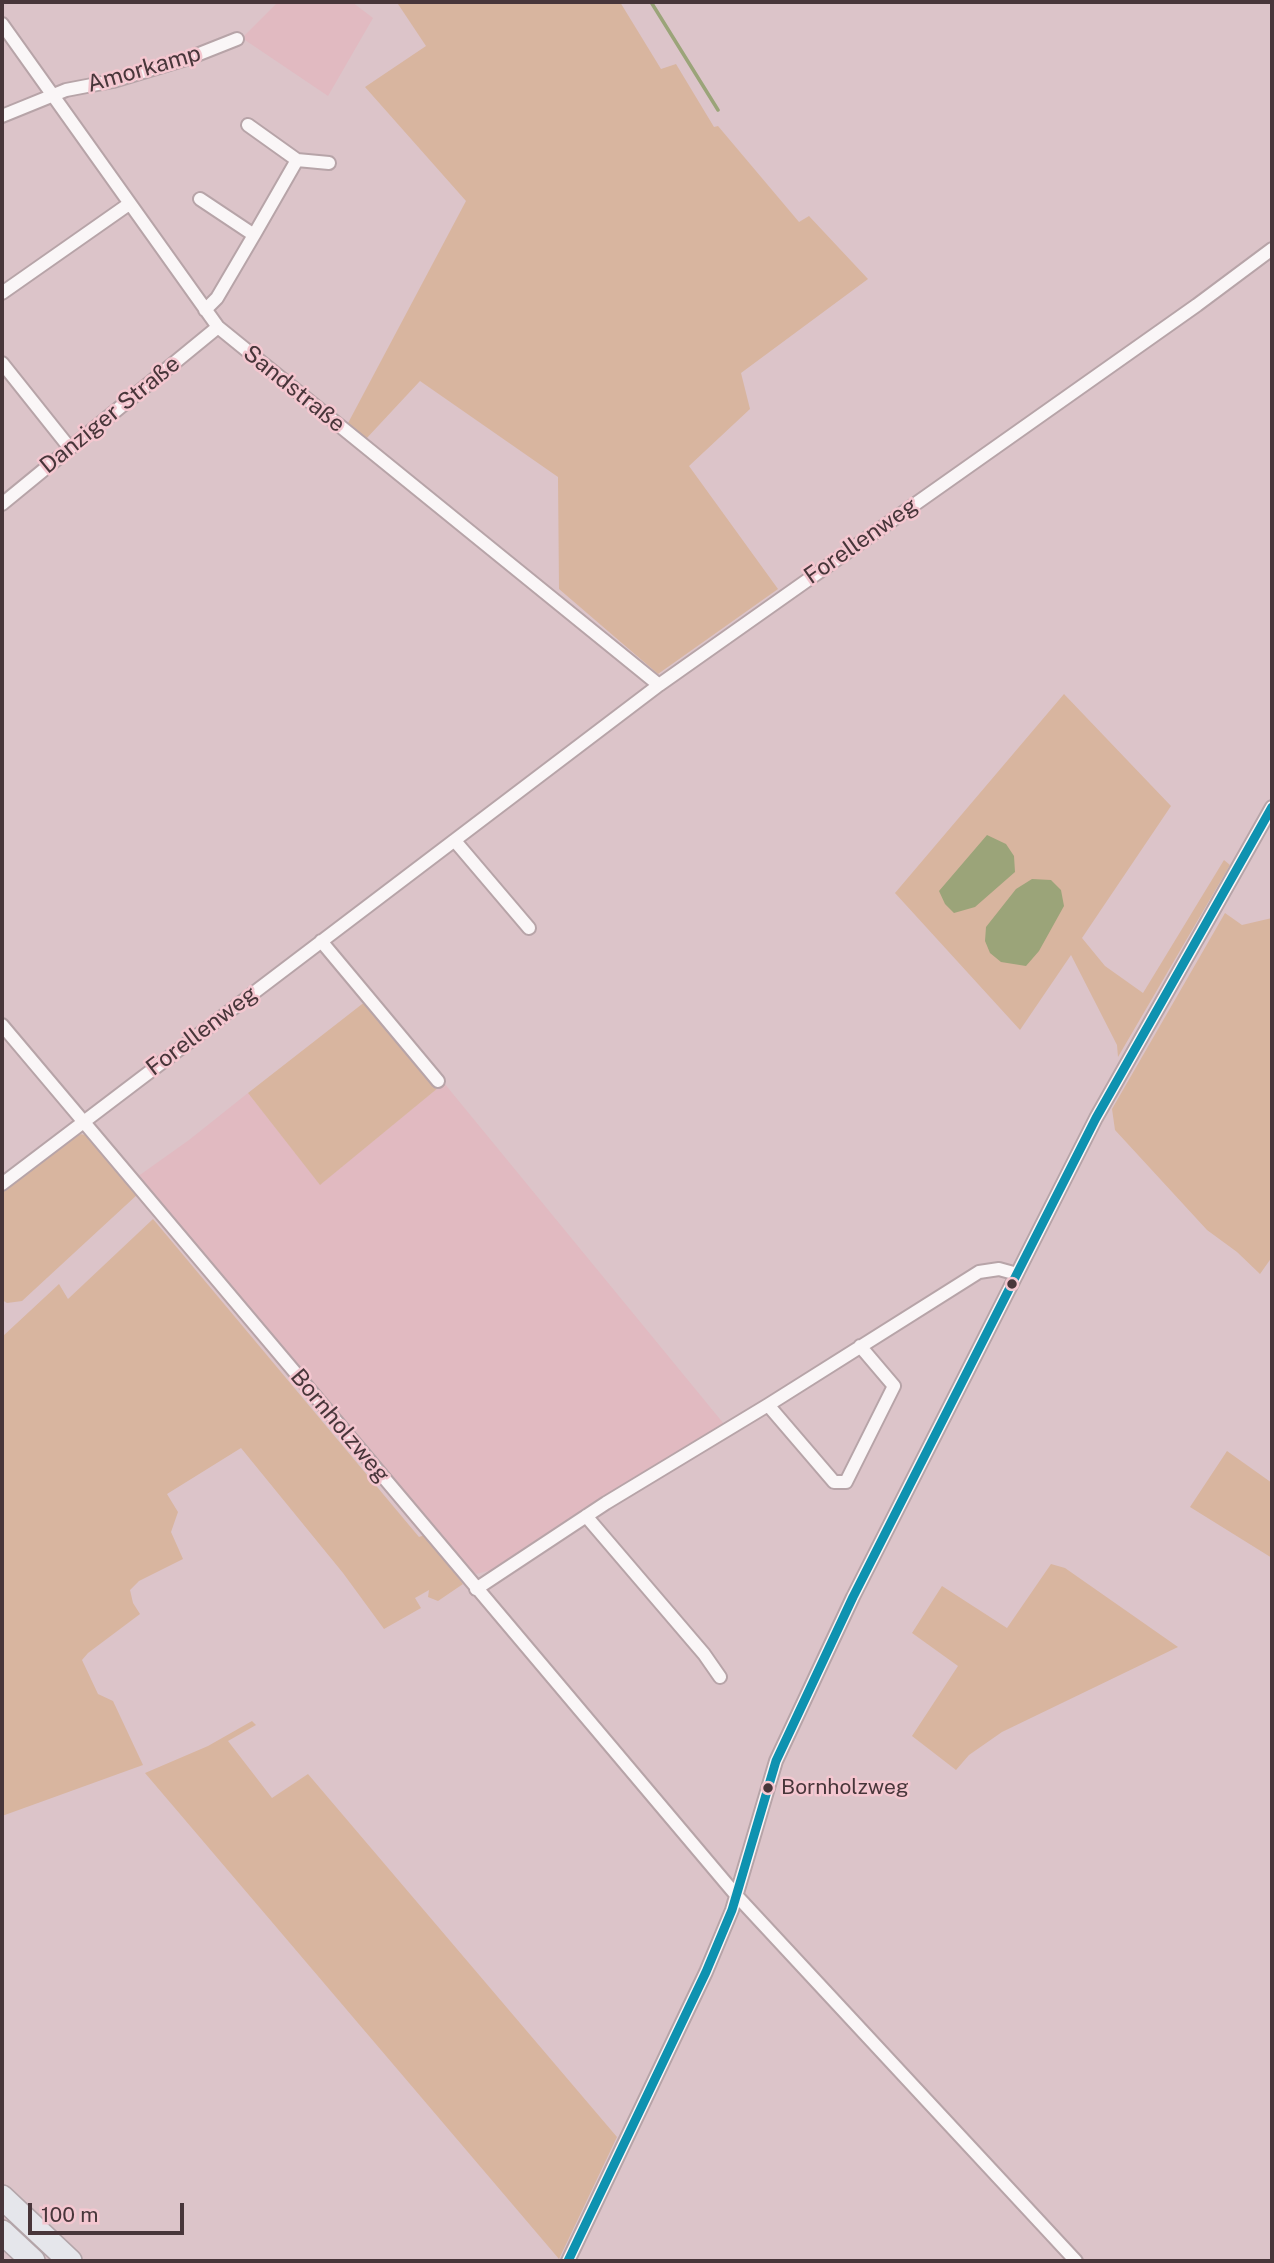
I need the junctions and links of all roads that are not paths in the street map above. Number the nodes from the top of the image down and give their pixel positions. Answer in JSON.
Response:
{"nodes":[{"id":1,"x":2,"y":24,"type":"edge"},
{"id":2,"x":236,"y":39,"type":"dead end"},
{"id":3,"x":51,"y":95,"type":"junction"},
{"id":4,"x":2,"y":116,"type":"edge"},
{"id":5,"x":248,"y":125,"type":"dead end"},
{"id":6,"x":297,"y":160,"type":"junction"},
{"id":7,"x":329,"y":163,"type":"dead end"},
{"id":8,"x":200,"y":199,"type":"dead end"},
{"id":9,"x":129,"y":204,"type":"junction"},
{"id":10,"x":254,"y":235,"type":"junction"},
{"id":11,"x":1272,"y":249,"type":"edge"},
{"id":12,"x":2,"y":293,"type":"edge"},
{"id":13,"x":205,"y":310,"type":"junction"},
{"id":14,"x":218,"y":327,"type":"junction"},
{"id":15,"x":2,"y":363,"type":"edge"},
{"id":16,"x":69,"y":447,"type":"junction"},
{"id":17,"x":2,"y":504,"type":"edge"},
{"id":18,"x":659,"y":685,"type":"junction"},
{"id":19,"x":1272,"y":807,"type":"edge"},
{"id":20,"x":455,"y":841,"type":"junction"},
{"id":21,"x":529,"y":928,"type":"dead end"},
{"id":22,"x":321,"y":941,"type":"junction"},
{"id":23,"x":2,"y":1025,"type":"edge"},
{"id":24,"x":438,"y":1081,"type":"dead end"},
{"id":25,"x":83,"y":1121,"type":"junction"},
{"id":26,"x":2,"y":1184,"type":"edge"},
{"id":27,"x":1017,"y":1274,"type":"junction"},
{"id":28,"x":860,"y":1346,"type":"junction"},
{"id":29,"x":768,"y":1405,"type":"junction"},
{"id":30,"x":586,"y":1516,"type":"junction"},
{"id":31,"x":476,"y":1589,"type":"junction"},
{"id":32,"x":720,"y":1677,"type":"dead end"},
{"id":33,"x":736,"y":1895,"type":"junction"},
{"id":34,"x":2,"y":2197,"type":"edge"},
{"id":35,"x":2,"y":2232,"type":"edge"},
{"id":36,"x":33,"y":2261,"type":"edge"},
{"id":37,"x":70,"y":2261,"type":"edge"},
{"id":38,"x":568,"y":2261,"type":"edge"},
{"id":39,"x":1076,"y":2261,"type":"edge"}],
"edges":[{"from":1,"to":3,"type":"street","name":"Sandstraße"},
{"from":2,"to":3,"type":"street","name":"Amorkamp"},
{"from":3,"to":4,"type":"street","name":"Amorkamp"},
{"from":3,"to":9,"type":"street","name":"Sandstraße"},
{"from":5,"to":6,"type":"street"},
{"from":6,"to":7,"type":"street"},
{"from":6,"to":10,"type":"street"},
{"from":8,"to":10,"type":"street"},
{"from":9,"to":12,"type":"street"},
{"from":9,"to":13,"type":"street","name":"Sandstraße"},
{"from":10,"to":13,"type":"street"},
{"from":11,"to":18,"type":"street","name":"Forellenweg"},
{"from":13,"to":14,"type":"street","name":"Sandstraße"},
{"from":14,"to":16,"type":"street","name":"Danziger Straße"},
{"from":14,"to":18,"type":"street","name":"Sandstraße"},
{"from":15,"to":16,"type":"street"},
{"from":16,"to":17,"type":"street","name":"Danziger Straße"},
{"from":18,"to":20,"type":"street","name":"Forellenweg"},
{"from":19,"to":27,"type":"street"},
{"from":20,"to":21,"type":"street"},
{"from":20,"to":22,"type":"street","name":"Forellenweg"},
{"from":22,"to":24,"type":"street"},
{"from":22,"to":25,"type":"street","name":"Forellenweg"},
{"from":23,"to":25,"type":"street","name":"Bornholzweg"},
{"from":25,"to":26,"type":"street","name":"Forellenweg"},
{"from":25,"to":31,"type":"street","name":"Bornholzweg"},
{"from":27,"to":28,"type":"street"},
{"from":27,"to":33,"type":"street"},
{"from":28,"to":29,"type":"street"},
{"from":28,"to":29,"type":"street"},
{"from":29,"to":30,"type":"street"},
{"from":30,"to":31,"type":"street"},
{"from":30,"to":32,"type":"street"},
{"from":31,"to":33,"type":"street","name":"Bornholzweg"},
{"from":33,"to":38,"type":"street"},
{"from":33,"to":39,"type":"street","name":"Bornholzweg"},
{"from":34,"to":37,"type":"highway"},
{"from":35,"to":36,"type":"highway"}]}
